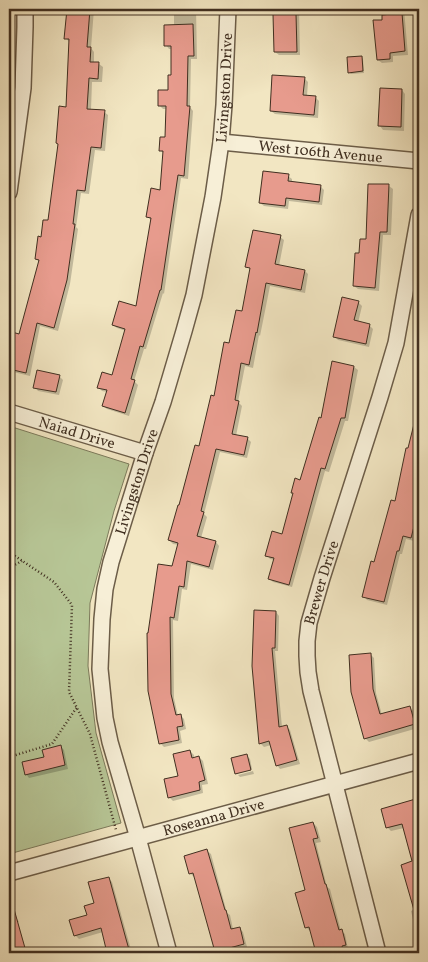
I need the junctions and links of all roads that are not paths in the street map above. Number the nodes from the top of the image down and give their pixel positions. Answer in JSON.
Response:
{"nodes":[{"id":1,"x":25,"y":9,"type":"edge"},
{"id":2,"x":228,"y":9,"type":"edge"},
{"id":3,"x":221,"y":142,"type":"junction"},
{"id":4,"x":419,"y":161,"type":"edge"},
{"id":5,"x":9,"y":192,"type":"edge"},
{"id":6,"x":419,"y":214,"type":"edge"},
{"id":7,"x":9,"y":412,"type":"edge"},
{"id":8,"x":145,"y":453,"type":"junction"},
{"id":9,"x":419,"y":760,"type":"edge"},
{"id":10,"x":334,"y":784,"type":"junction"},
{"id":11,"x":138,"y":838,"type":"junction"},
{"id":12,"x":9,"y":873,"type":"edge"},
{"id":13,"x":169,"y":953,"type":"edge"},
{"id":14,"x":378,"y":953,"type":"edge"}],
"edges":[{"from":1,"to":5,"type":"street"},
{"from":2,"to":3,"type":"street","name":"Livingston Drive"},
{"from":3,"to":4,"type":"street","name":"West 106th Avenue"},
{"from":3,"to":8,"type":"street","name":"Livingston Drive"},
{"from":6,"to":10,"type":"street","name":"Brewer Drive"},
{"from":7,"to":8,"type":"street","name":"Naiad Drive"},
{"from":8,"to":11,"type":"street","name":"Livingston Drive"},
{"from":9,"to":10,"type":"street","name":"Roseanna Drive"},
{"from":10,"to":11,"type":"street","name":"Roseanna Drive"},
{"from":10,"to":14,"type":"street","name":"Brewer Drive"},
{"from":11,"to":12,"type":"street","name":"Roseanna Drive"},
{"from":11,"to":13,"type":"street","name":"Livingston Drive"}]}
